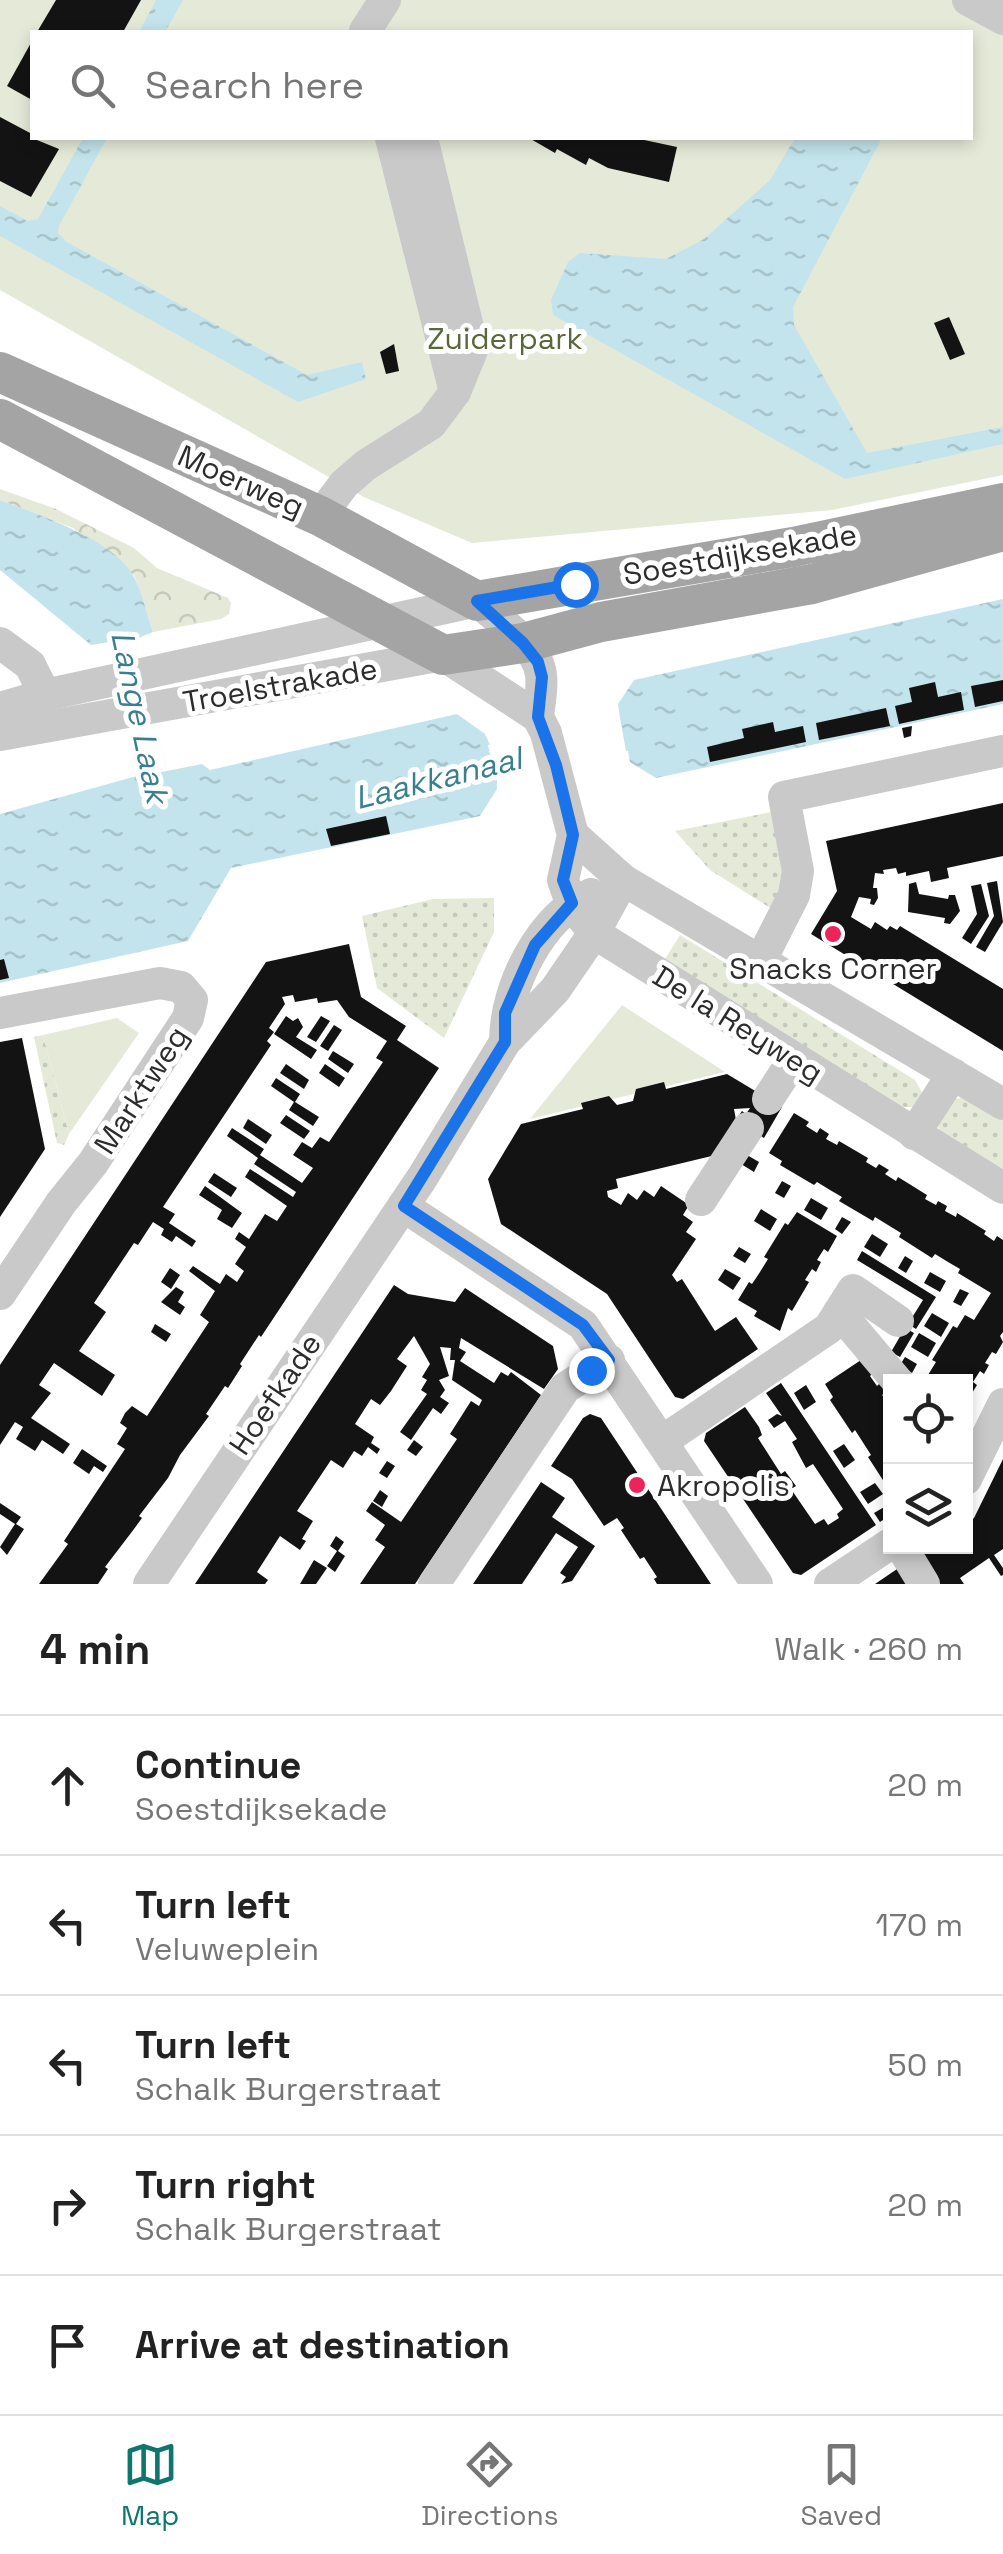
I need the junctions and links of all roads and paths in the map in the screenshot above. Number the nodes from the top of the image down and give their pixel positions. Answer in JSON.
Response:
{"nodes":[{"id":1,"x":387,"y":0,"type":"edge"},
{"id":2,"x":968,"y":0,"type":"edge"},
{"id":3,"x":1003,"y":19,"type":"edge"},
{"id":4,"x":371,"y":24,"type":"edge"},
{"id":5,"x":392,"y":140,"type":"edge"},
{"id":6,"x":422,"y":140,"type":"edge"},
{"id":7,"x":0,"y":372,"type":"edge"},
{"id":8,"x":454,"y":392,"type":"junction"},
{"id":9,"x":0,"y":418,"type":"edge"},
{"id":10,"x":1003,"y":503,"type":"edge"},
{"id":11,"x":320,"y":516,"type":"junction"},
{"id":12,"x":1003,"y":531,"type":"edge"},
{"id":13,"x":477,"y":601,"type":"junction"},
{"id":14,"x":381,"y":623,"type":"junction"},
{"id":15,"x":0,"y":643,"type":"edge"},
{"id":16,"x":523,"y":643,"type":"junction"},
{"id":17,"x":442,"y":655,"type":"junction"},
{"id":18,"x":46,"y":695,"type":"junction"},
{"id":19,"x":0,"y":708,"type":"edge"},
{"id":20,"x":542,"y":725,"type":"junction"},
{"id":21,"x":0,"y":735,"type":"edge"},
{"id":22,"x":1003,"y":751,"type":"edge"},
{"id":23,"x":573,"y":835,"type":"junction"},
{"id":24,"x":623,"y":880,"type":"junction"},
{"id":25,"x":572,"y":903,"type":"junction"},
{"id":26,"x":594,"y":933,"type":"junction"},
{"id":27,"x":760,"y":960,"type":"junction"},
{"id":28,"x":0,"y":1012,"type":"edge"},
{"id":29,"x":505,"y":1042,"type":"junction"},
{"id":30,"x":794,"y":1059,"type":"junction"},
{"id":31,"x":953,"y":1074,"type":"junction"},
{"id":32,"x":768,"y":1098,"type":"dead end"},
{"id":33,"x":1003,"y":1104,"type":"edge"},
{"id":34,"x":748,"y":1128,"type":"dead end"},
{"id":35,"x":914,"y":1134,"type":"junction"},
{"id":36,"x":1003,"y":1188,"type":"edge"},
{"id":37,"x":701,"y":1200,"type":"dead end"},
{"id":38,"x":404,"y":1206,"type":"junction"},
{"id":39,"x":0,"y":1294,"type":"edge"},
{"id":40,"x":839,"y":1312,"type":"junction"},
{"id":41,"x":898,"y":1320,"type":"dead end"},
{"id":42,"x":609,"y":1360,"type":"junction"},
{"id":43,"x":891,"y":1374,"type":"edge"},
{"id":44,"x":1003,"y":1404,"type":"edge"},
{"id":45,"x":664,"y":1440,"type":"junction"},
{"id":46,"x":973,"y":1464,"type":"edge"},
{"id":47,"x":883,"y":1549,"type":"edge"},
{"id":48,"x":906,"y":1554,"type":"edge"},
{"id":49,"x":149,"y":1584,"type":"edge"},
{"id":50,"x":434,"y":1584,"type":"edge"},
{"id":51,"x":758,"y":1584,"type":"edge"},
{"id":52,"x":830,"y":1584,"type":"edge"},
{"id":53,"x":924,"y":1584,"type":"edge"}],
"edges":[{"from":1,"to":4,"type":"street"},
{"from":2,"to":3,"type":"street"},
{"from":5,"to":8,"type":"street"},
{"from":6,"to":8,"type":"street"},
{"from":7,"to":11,"type":"main road","name":"Moerweg"},
{"from":8,"to":11,"type":"street"},
{"from":9,"to":14,"type":"main road","name":"Moerweg"},
{"from":10,"to":13,"type":"main road","name":"Soestdijksekade"},
{"from":11,"to":13,"type":"main road","name":"Moerweg"},
{"from":12,"to":16,"type":"main road","name":"Soestdijksekade"},
{"from":13,"to":14,"type":"street","name":"Troelstrakade"},
{"from":13,"to":16,"type":"street"},
{"from":14,"to":17,"type":"main road","name":"Moerweg"},
{"from":14,"to":18,"type":"street","name":"Troelstrakade"},
{"from":15,"to":18,"type":"street"},
{"from":16,"to":17,"type":"main road","name":"Soestdijksekade"},
{"from":16,"to":20,"type":"street"},
{"from":17,"to":20,"type":"street"},
{"from":17,"to":21,"type":"street","name":"Troelstrakade"},
{"from":18,"to":19,"type":"street","name":"Troelstrakade"},
{"from":20,"to":23,"type":"street"},
{"from":22,"to":27,"type":"street"},
{"from":23,"to":24,"type":"street"},
{"from":23,"to":25,"type":"street"},
{"from":24,"to":25,"type":"street"},
{"from":24,"to":26,"type":"street"},
{"from":24,"to":27,"type":"street"},
{"from":25,"to":26,"type":"street","name":"De la Reyweg"},
{"from":25,"to":29,"type":"street"},
{"from":26,"to":29,"type":"street"},
{"from":26,"to":30,"type":"street","name":"De la Reyweg"},
{"from":27,"to":31,"type":"street"},
{"from":28,"to":39,"type":"street","name":"Marktweg"},
{"from":29,"to":38,"type":"street","name":"Hoefkade"},
{"from":30,"to":32,"type":"street"},
{"from":30,"to":35,"type":"street","name":"De la Reyweg"},
{"from":31,"to":33,"type":"street"},
{"from":31,"to":35,"type":"street"},
{"from":34,"to":37,"type":"street"},
{"from":35,"to":36,"type":"street","name":"De la Reyweg"},
{"from":38,"to":42,"type":"street"},
{"from":38,"to":49,"type":"street","name":"Hoefkade"},
{"from":40,"to":41,"type":"street"},
{"from":40,"to":43,"type":"street"},
{"from":40,"to":45,"type":"street"},
{"from":42,"to":45,"type":"street"},
{"from":42,"to":50,"type":"street"},
{"from":44,"to":46,"type":"street"},
{"from":45,"to":51,"type":"street"},
{"from":47,"to":52,"type":"street"},
{"from":48,"to":53,"type":"street"}]}
